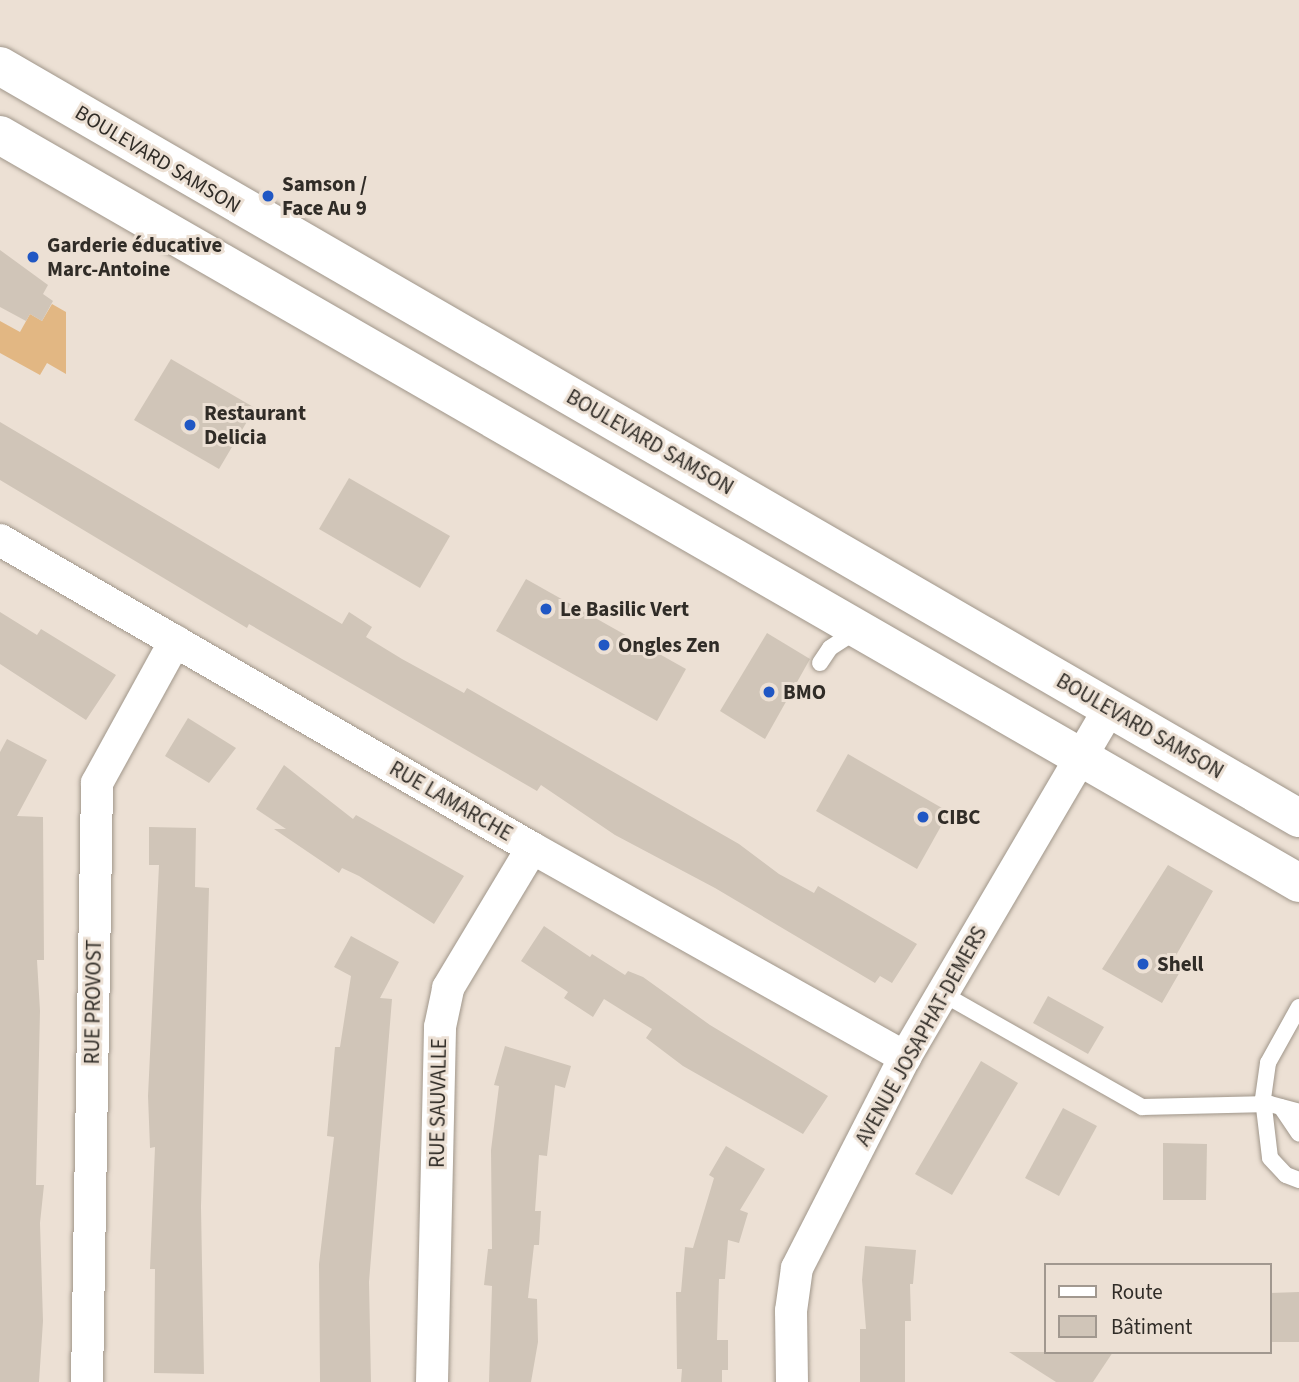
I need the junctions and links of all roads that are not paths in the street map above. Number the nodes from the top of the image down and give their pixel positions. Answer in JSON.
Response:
{"nodes":[{"id":1,"x":0,"y":66,"type":"edge"},
{"id":2,"x":0,"y":135,"type":"edge"},
{"id":3,"x":0,"y":540,"type":"edge"},
{"id":4,"x":860,"y":629,"type":"junction"},
{"id":5,"x":175,"y":641,"type":"junction"},
{"id":6,"x":820,"y":663,"type":"dead end"},
{"id":7,"x":1109,"y":709,"type":"junction"},
{"id":8,"x":1082,"y":757,"type":"junction"},
{"id":9,"x":1299,"y":818,"type":"edge"},
{"id":10,"x":532,"y":848,"type":"junction"},
{"id":11,"x":1299,"y":883,"type":"edge"},
{"id":12,"x":943,"y":994,"type":"junction"},
{"id":13,"x":1299,"y":1007,"type":"edge"},
{"id":14,"x":905,"y":1057,"type":"junction"},
{"id":15,"x":1263,"y":1104,"type":"junction"},
{"id":16,"x":1281,"y":1107,"type":"junction"},
{"id":17,"x":1299,"y":1112,"type":"edge"},
{"id":18,"x":1299,"y":1134,"type":"edge"},
{"id":19,"x":1299,"y":1180,"type":"edge"},
{"id":20,"x":87,"y":1382,"type":"edge"},
{"id":21,"x":432,"y":1382,"type":"edge"},
{"id":22,"x":792,"y":1382,"type":"edge"}],
"edges":[{"from":1,"to":7,"type":"street","name":"BOULEVARD SAMSON"},
{"from":2,"to":4,"type":"street"},
{"from":3,"to":5,"type":"street","name":"RUE LAMARCHE"},
{"from":4,"to":6,"type":"lane"},
{"from":4,"to":8,"type":"street"},
{"from":5,"to":10,"type":"street","name":"RUE LAMARCHE"},
{"from":5,"to":20,"type":"street","name":"RUE PROVOST"},
{"from":7,"to":8,"type":"street","name":"AVENUE JOSAPHAT-DEMERS"},
{"from":7,"to":9,"type":"street","name":"BOULEVARD SAMSON"},
{"from":8,"to":11,"type":"street"},
{"from":8,"to":12,"type":"street","name":"AVENUE JOSAPHAT-DEMERS"},
{"from":10,"to":14,"type":"street","name":"RUE LAMARCHE"},
{"from":10,"to":21,"type":"street","name":"RUE SAUVALLE"},
{"from":12,"to":14,"type":"street","name":"AVENUE JOSAPHAT-DEMERS"},
{"from":12,"to":15,"type":"lane"},
{"from":13,"to":15,"type":"lane"},
{"from":14,"to":22,"type":"street","name":"AVENUE JOSAPHAT-DEMERS"},
{"from":15,"to":16,"type":"lane"},
{"from":15,"to":19,"type":"lane"},
{"from":16,"to":17,"type":"lane"},
{"from":16,"to":18,"type":"lane"}]}
